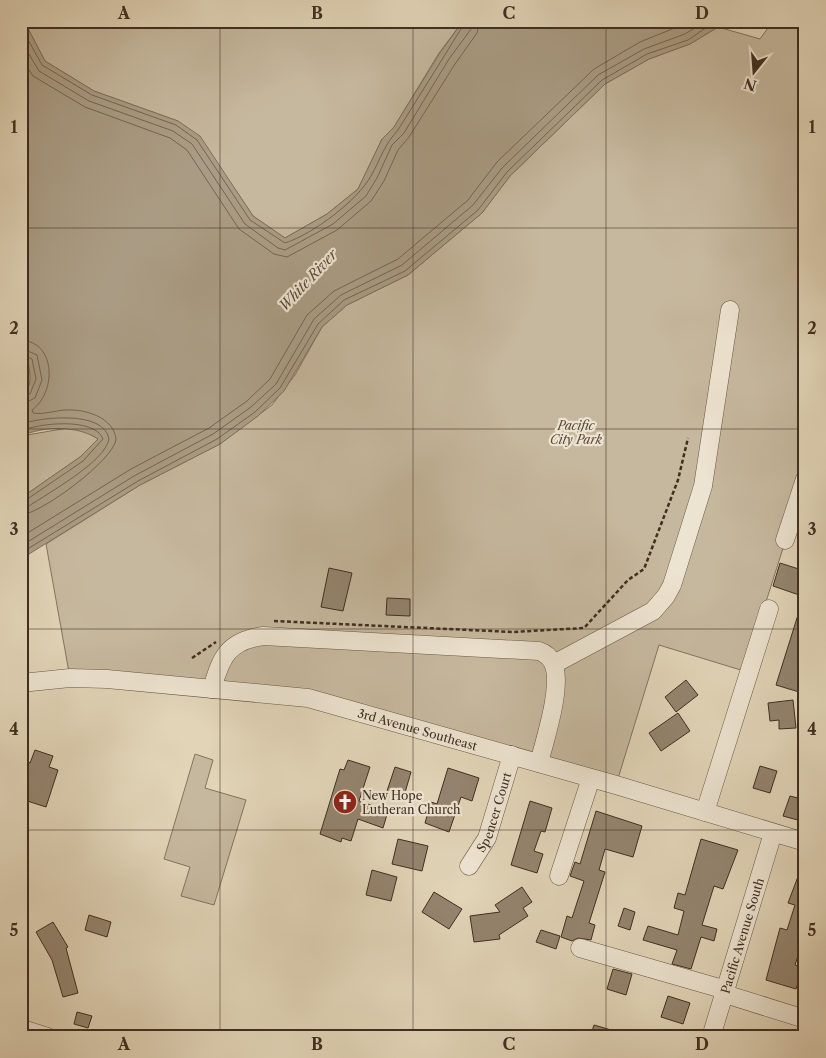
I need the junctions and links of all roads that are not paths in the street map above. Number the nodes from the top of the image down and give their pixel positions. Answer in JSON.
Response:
{"nodes":[{"id":1,"x":730,"y":310,"type":"dead end"},
{"id":2,"x":805,"y":479,"type":"edge"},
{"id":3,"x":786,"y":540,"type":"dead end"},
{"id":4,"x":769,"y":609,"type":"dead end"},
{"id":5,"x":554,"y":664,"type":"junction"},
{"id":6,"x":21,"y":683,"type":"edge"},
{"id":7,"x":212,"y":689,"type":"junction"},
{"id":8,"x":512,"y":756,"type":"junction"},
{"id":9,"x":540,"y":763,"type":"junction"},
{"id":10,"x":591,"y":778,"type":"junction"},
{"id":11,"x":705,"y":812,"type":"junction"},
{"id":12,"x":773,"y":834,"type":"junction"},
{"id":13,"x":805,"y":842,"type":"edge"},
{"id":14,"x":469,"y":866,"type":"dead end"},
{"id":15,"x":560,"y":876,"type":"dead end"},
{"id":16,"x":580,"y":948,"type":"dead end"},
{"id":17,"x":725,"y":992,"type":"junction"},
{"id":18,"x":805,"y":1019,"type":"edge"},
{"id":19,"x":26,"y":1030,"type":"dead end"},
{"id":20,"x":48,"y":1037,"type":"edge"},
{"id":21,"x":711,"y":1037,"type":"edge"}],
"edges":[{"from":1,"to":5,"type":"street"},
{"from":2,"to":3,"type":"street"},
{"from":4,"to":11,"type":"street"},
{"from":5,"to":7,"type":"street"},
{"from":5,"to":9,"type":"street"},
{"from":6,"to":7,"type":"street","name":"3rd Avenue Southeast"},
{"from":7,"to":8,"type":"street","name":"3rd Avenue Southeast"},
{"from":8,"to":9,"type":"street","name":"3rd Avenue Southeast"},
{"from":8,"to":14,"type":"street","name":"Spencer Court"},
{"from":9,"to":10,"type":"street","name":"3rd Avenue Southeast"},
{"from":10,"to":11,"type":"street","name":"3rd Avenue Southeast"},
{"from":10,"to":15,"type":"street"},
{"from":11,"to":12,"type":"street","name":"3rd Avenue Southeast"},
{"from":12,"to":13,"type":"street","name":"3rd Avenue Southeast"},
{"from":12,"to":17,"type":"street","name":"Pacific Avenue South"},
{"from":16,"to":17,"type":"street"},
{"from":17,"to":18,"type":"street"},
{"from":17,"to":21,"type":"street","name":"Pacific Avenue South"},
{"from":19,"to":20,"type":"street"}]}
